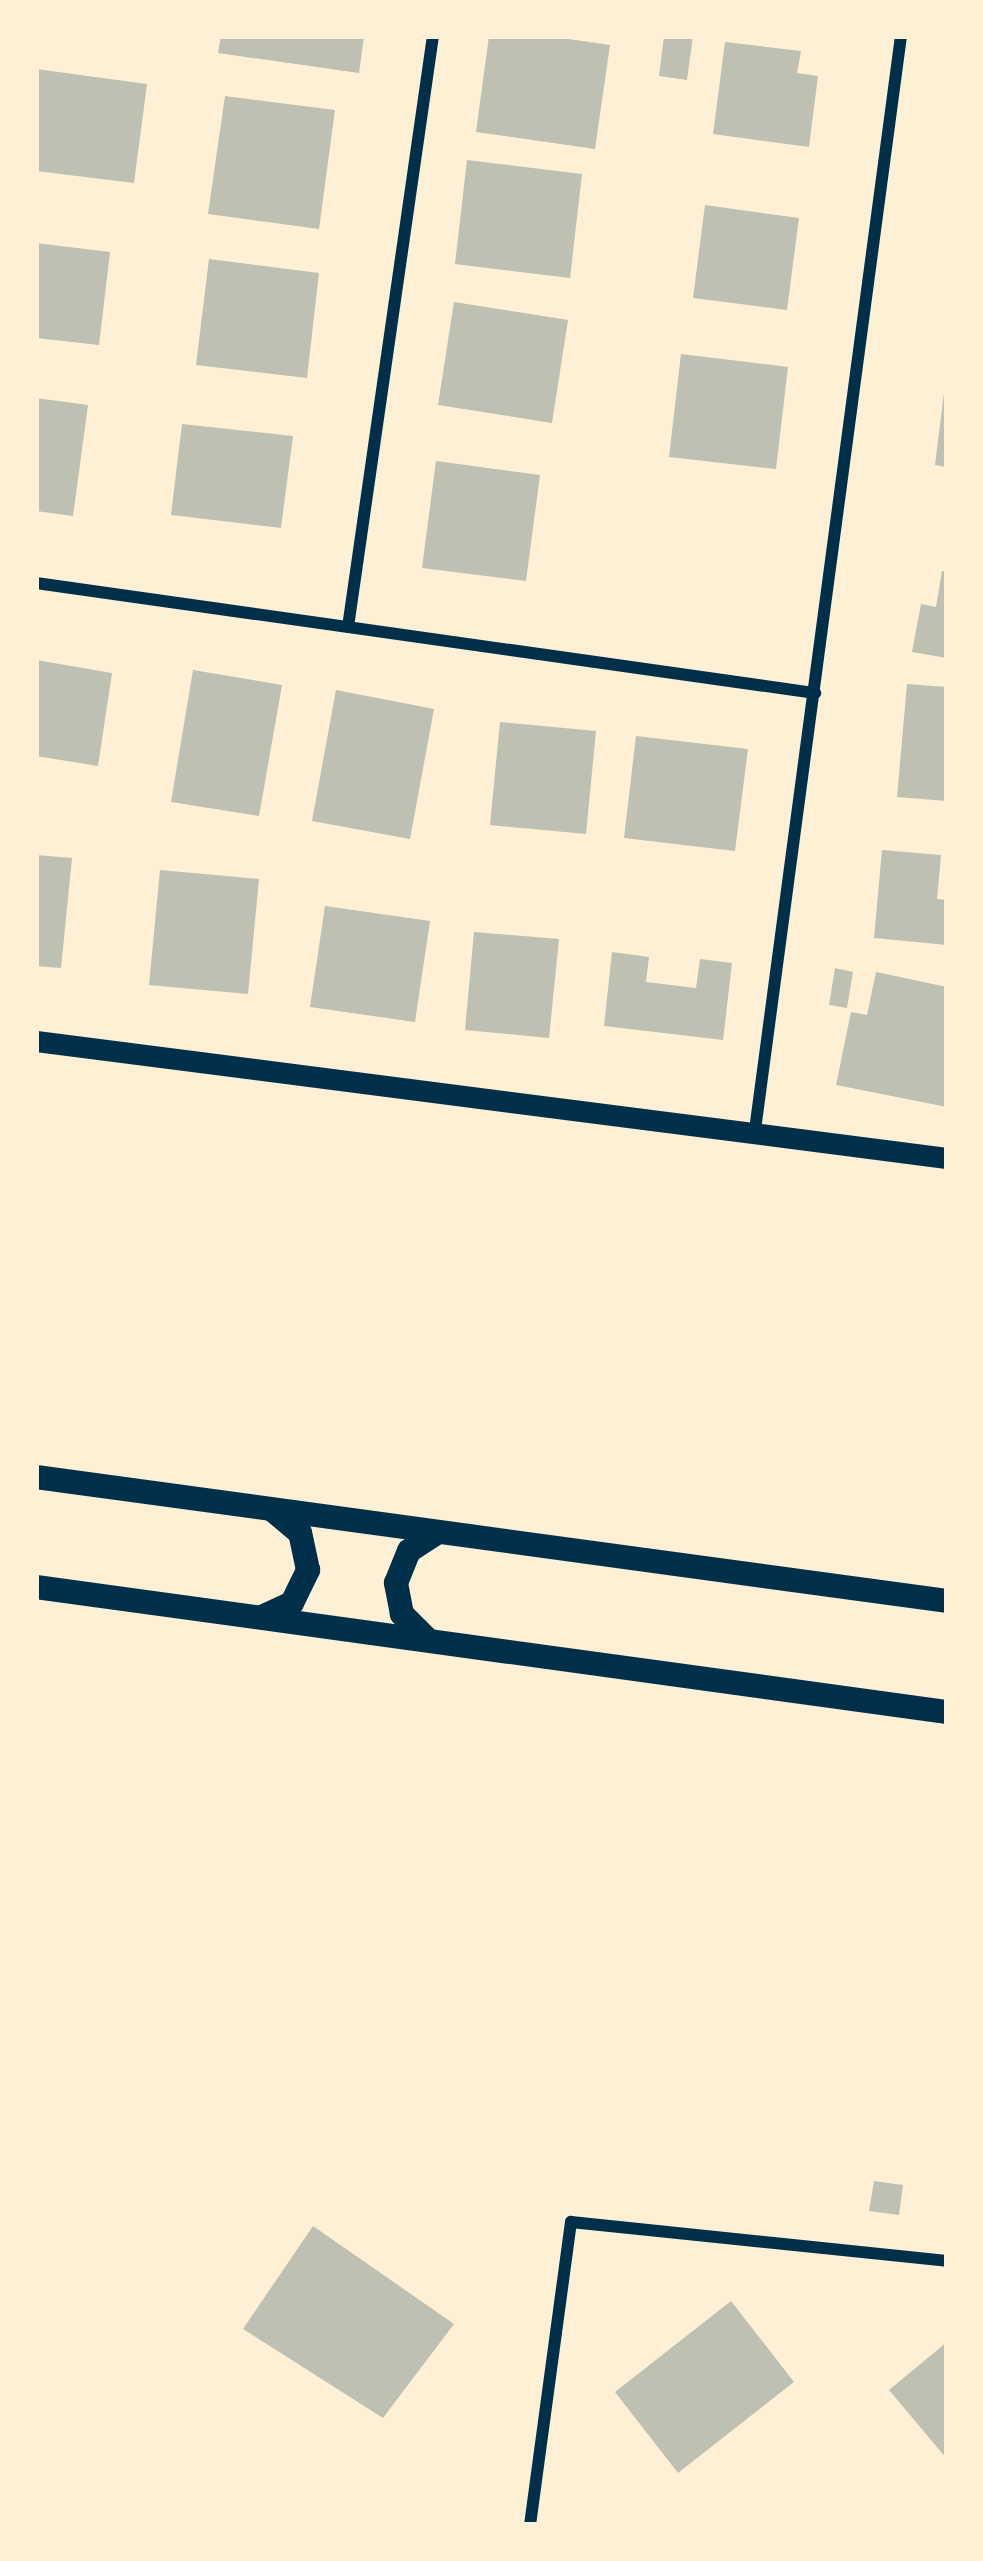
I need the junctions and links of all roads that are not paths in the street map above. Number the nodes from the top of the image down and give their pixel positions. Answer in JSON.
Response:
{"nodes":[{"id":1,"x":433,"y":36,"type":"edge"},
{"id":2,"x":901,"y":36,"type":"edge"},
{"id":3,"x":36,"y":584,"type":"edge"},
{"id":4,"x":348,"y":627,"type":"junction"},
{"id":5,"x":815,"y":693,"type":"junction"},
{"id":6,"x":36,"y":1041,"type":"edge"},
{"id":7,"x":755,"y":1130,"type":"junction"},
{"id":8,"x":947,"y":1157,"type":"edge"},
{"id":9,"x":36,"y":1477,"type":"edge"},
{"id":10,"x":271,"y":1509,"type":"junction"},
{"id":11,"x":436,"y":1533,"type":"junction"},
{"id":12,"x":36,"y":1588,"type":"edge"},
{"id":13,"x":947,"y":1600,"type":"edge"},
{"id":14,"x":260,"y":1618,"type":"junction"},
{"id":15,"x":424,"y":1636,"type":"junction"},
{"id":16,"x":947,"y":1712,"type":"edge"},
{"id":17,"x":947,"y":2261,"type":"edge"},
{"id":18,"x":530,"y":2525,"type":"edge"}],
"edges":[{"from":1,"to":4,"type":"street"},
{"from":2,"to":5,"type":"street"},
{"from":3,"to":4,"type":"street"},
{"from":4,"to":5,"type":"street"},
{"from":5,"to":7,"type":"street"},
{"from":6,"to":7,"type":"street"},
{"from":7,"to":8,"type":"street"},
{"from":9,"to":10,"type":"main road"},
{"from":10,"to":11,"type":"main road"},
{"from":10,"to":14,"type":"main road"},
{"from":11,"to":13,"type":"main road"},
{"from":11,"to":15,"type":"main road"},
{"from":12,"to":14,"type":"main road"},
{"from":14,"to":15,"type":"main road"},
{"from":15,"to":16,"type":"main road"},
{"from":17,"to":18,"type":"street"}]}
